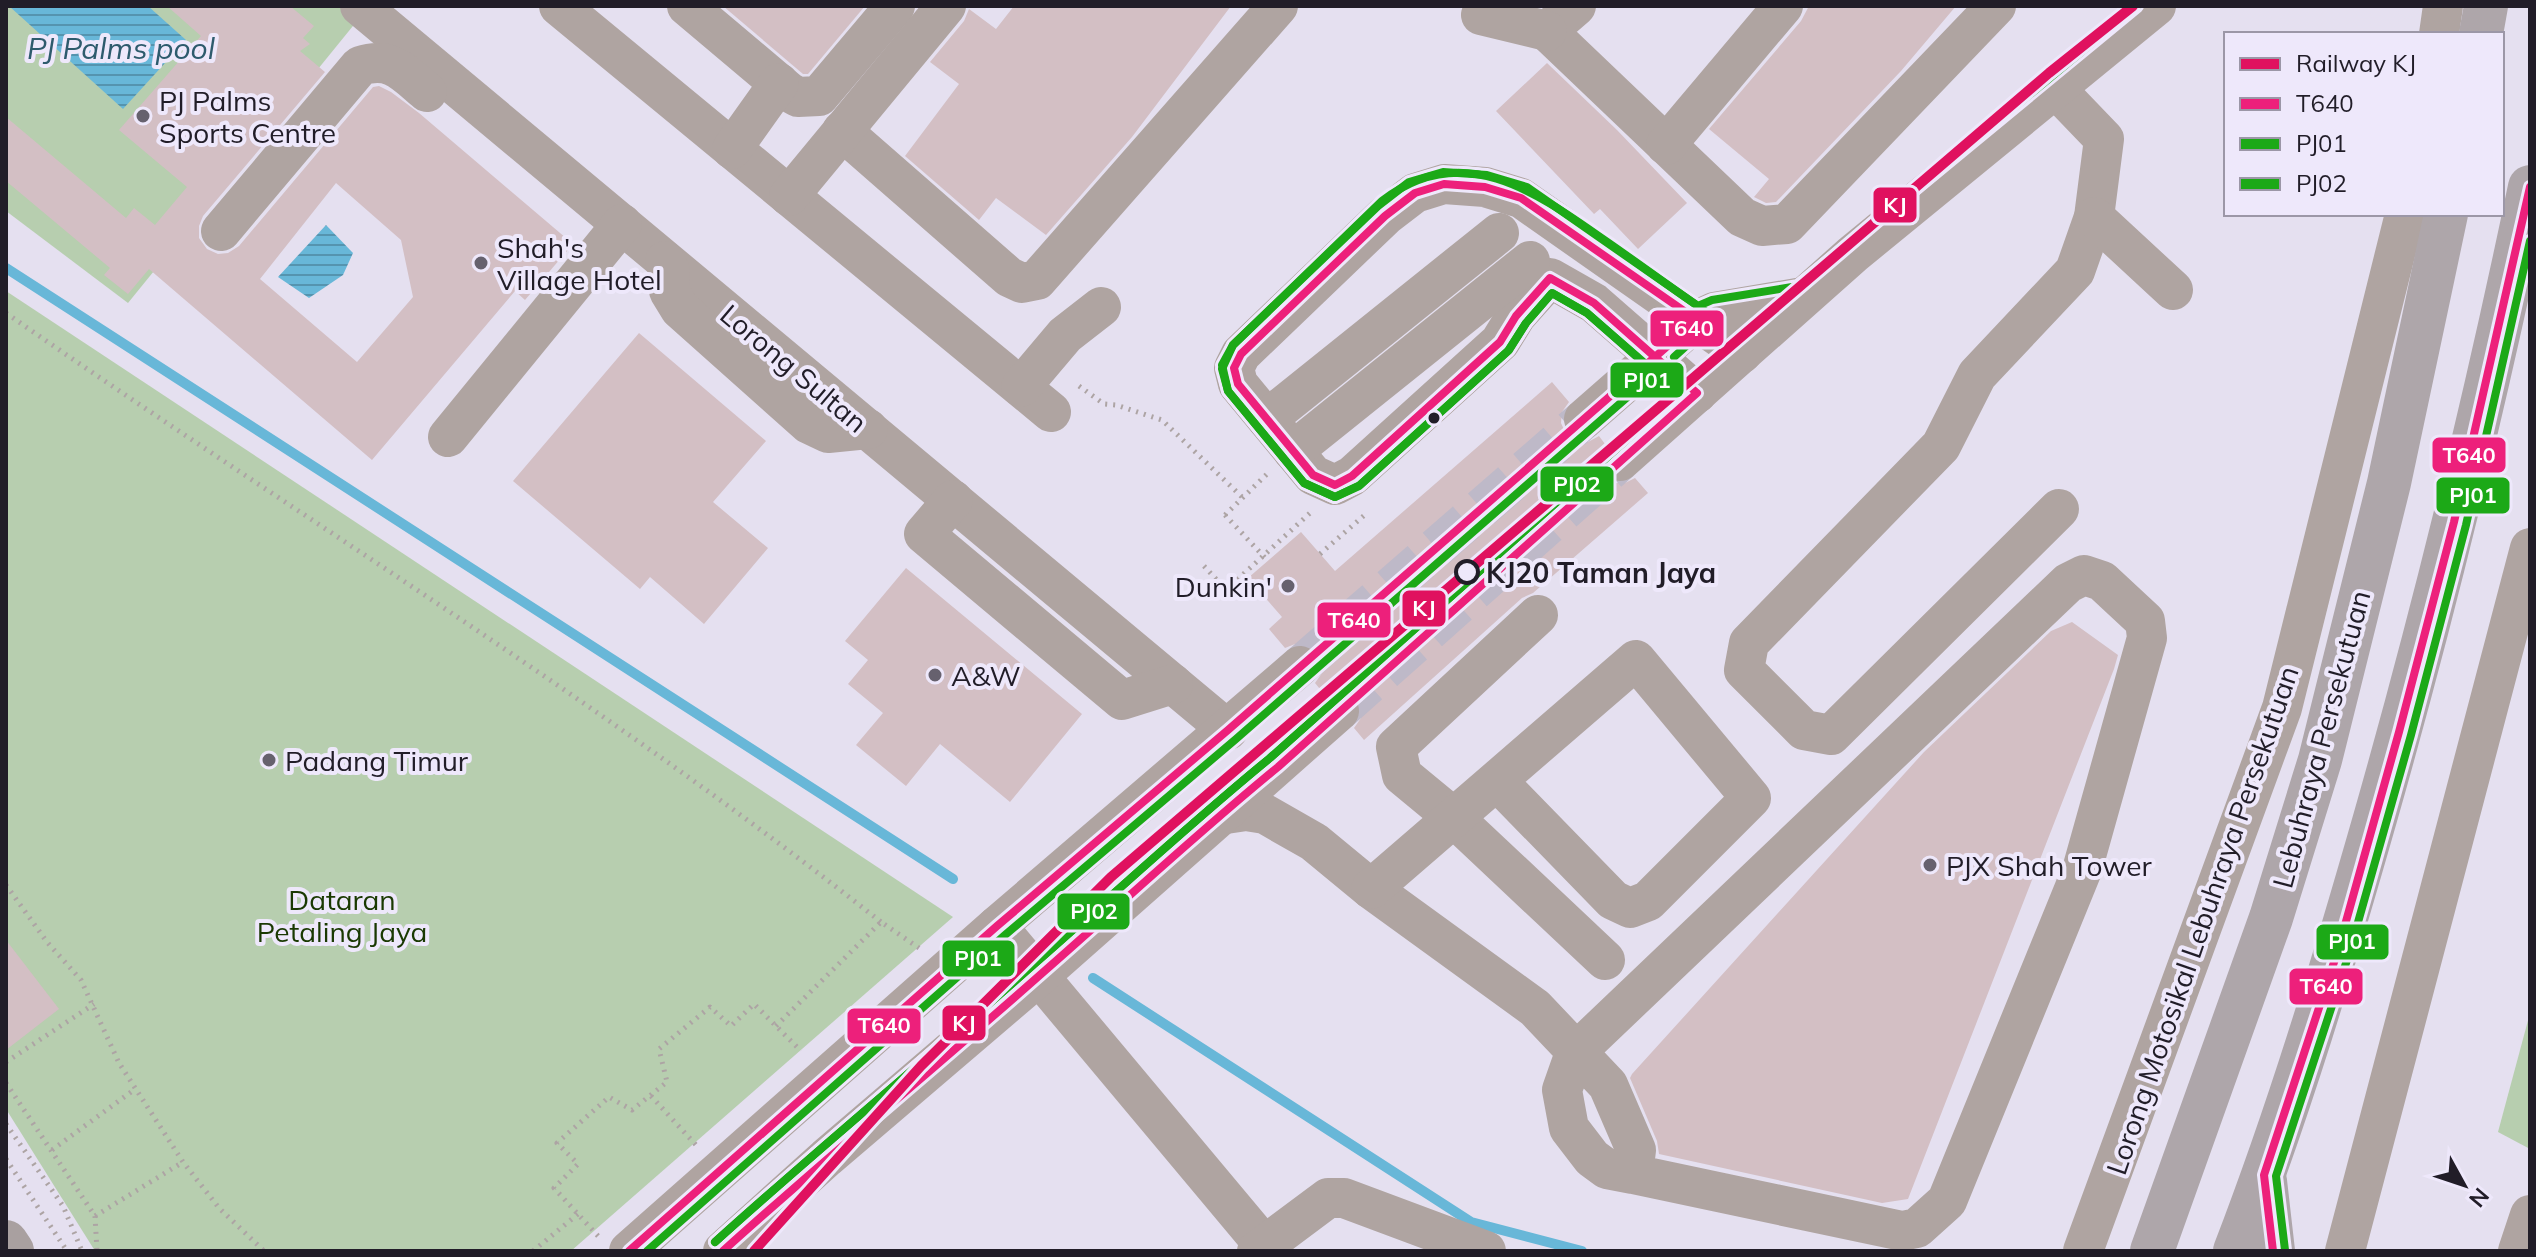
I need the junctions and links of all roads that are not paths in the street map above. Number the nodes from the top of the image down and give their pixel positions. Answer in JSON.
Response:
{"nodes":[{"id":1,"x":360,"y":6,"type":"edge"},
{"id":2,"x":559,"y":6,"type":"edge"},
{"id":3,"x":687,"y":6,"type":"edge"},
{"id":4,"x":895,"y":6,"type":"edge"},
{"id":5,"x":946,"y":6,"type":"edge"},
{"id":6,"x":1278,"y":6,"type":"edge"},
{"id":7,"x":1783,"y":6,"type":"edge"},
{"id":8,"x":1996,"y":6,"type":"edge"},
{"id":9,"x":2156,"y":6,"type":"edge"},
{"id":10,"x":2443,"y":6,"type":"edge"},
{"id":11,"x":2486,"y":6,"type":"edge"},
{"id":12,"x":1481,"y":15,"type":"dead end"},
{"id":13,"x":1562,"y":18,"type":"edge"},
{"id":14,"x":2439,"y":32,"type":"edge"},
{"id":15,"x":2481,"y":32,"type":"edge"},
{"id":16,"x":779,"y":83,"type":"junction"},
{"id":17,"x":2055,"y":88,"type":"junction"},
{"id":18,"x":842,"y":131,"type":"junction"},
{"id":19,"x":1666,"y":145,"type":"junction"},
{"id":20,"x":732,"y":149,"type":"junction"},
{"id":21,"x":533,"y":166,"type":"junction"},
{"id":22,"x":1444,"y":184,"type":"junction"},
{"id":23,"x":2530,"y":187,"type":"edge"},
{"id":24,"x":789,"y":196,"type":"junction"},
{"id":25,"x":2405,"y":216,"type":"edge"},
{"id":26,"x":2446,"y":216,"type":"edge"},
{"id":27,"x":2094,"y":217,"type":"junction"},
{"id":28,"x":221,"y":231,"type":"dead end"},
{"id":29,"x":616,"y":233,"type":"junction"},
{"id":30,"x":1499,"y":233,"type":"junction"},
{"id":31,"x":1540,"y":270,"type":"junction"},
{"id":32,"x":2173,"y":290,"type":"dead end"},
{"id":33,"x":1803,"y":297,"type":"junction"},
{"id":34,"x":1101,"y":307,"type":"dead end"},
{"id":35,"x":1697,"y":320,"type":"junction"},
{"id":36,"x":1742,"y":353,"type":"junction"},
{"id":37,"x":1656,"y":356,"type":"junction"},
{"id":38,"x":1021,"y":387,"type":"junction"},
{"id":39,"x":1697,"y":393,"type":"junction"},
{"id":40,"x":1051,"y":412,"type":"dead end"},
{"id":41,"x":1267,"y":419,"type":"junction"},
{"id":42,"x":1584,"y":419,"type":"tunnel mouth"},
{"id":43,"x":448,"y":437,"type":"dead end"},
{"id":44,"x":1293,"y":451,"type":"junction"},
{"id":45,"x":1620,"y":461,"type":"tunnel mouth"},
{"id":46,"x":2059,"y":509,"type":"dead end"},
{"id":47,"x":2530,"y":548,"type":"edge"},
{"id":48,"x":1538,"y":615,"type":"dead end"},
{"id":49,"x":1300,"y":666,"type":"tunnel mouth"},
{"id":50,"x":1339,"y":711,"type":"tunnel mouth"},
{"id":51,"x":1228,"y":730,"type":"junction"},
{"id":52,"x":1278,"y":767,"type":"junction"},
{"id":53,"x":1497,"y":781,"type":"junction"},
{"id":54,"x":1219,"y":815,"type":"junction"},
{"id":55,"x":1454,"y":818,"type":"junction"},
{"id":56,"x":1314,"y":842,"type":"junction"},
{"id":57,"x":1371,"y":889,"type":"junction"},
{"id":58,"x":997,"y":926,"type":"junction"},
{"id":59,"x":1605,"y":960,"type":"dead end"},
{"id":60,"x":1039,"y":976,"type":"junction"},
{"id":61,"x":1575,"y":1053,"type":"junction"},
{"id":62,"x":2185,"y":1160,"type":"junction"},
{"id":63,"x":1633,"y":1174,"type":"junction"},
{"id":64,"x":2264,"y":1175,"type":"junction"},
{"id":65,"x":2530,"y":1215,"type":"edge"},
{"id":66,"x":6,"y":1242,"type":"edge"},
{"id":67,"x":616,"y":1246,"type":"edge"},
{"id":68,"x":1263,"y":1249,"type":"edge"},
{"id":69,"x":12,"y":1251,"type":"edge"},
{"id":70,"x":723,"y":1251,"type":"edge"},
{"id":71,"x":1486,"y":1251,"type":"edge"},
{"id":72,"x":2083,"y":1251,"type":"edge"},
{"id":73,"x":2138,"y":1251,"type":"edge"},
{"id":74,"x":2152,"y":1251,"type":"edge"},
{"id":75,"x":2235,"y":1251,"type":"edge"},
{"id":76,"x":2273,"y":1251,"type":"edge"},
{"id":77,"x":2345,"y":1251,"type":"edge"},
{"id":78,"x":2518,"y":1251,"type":"edge"}],
"edges":[{"from":1,"to":21,"type":"street","name":"Lorong Sultan"},
{"from":2,"to":20,"type":"street"},
{"from":3,"to":16,"type":"street"},
{"from":4,"to":16,"type":"street"},
{"from":5,"to":18,"type":"street"},
{"from":6,"to":18,"type":"street"},
{"from":7,"to":19,"type":"street"},
{"from":8,"to":19,"type":"street"},
{"from":9,"to":17,"type":"street"},
{"from":10,"to":14,"type":"street"},
{"from":11,"to":15,"type":"highway"},
{"from":12,"to":13,"type":"street"},
{"from":13,"to":19,"type":"street"},
{"from":16,"to":20,"type":"street"},
{"from":17,"to":27,"type":"street"},
{"from":17,"to":33,"type":"street"},
{"from":18,"to":24,"type":"street"},
{"from":20,"to":24,"type":"street"},
{"from":21,"to":28,"type":"street"},
{"from":21,"to":29,"type":"street","name":"Lorong Sultan"},
{"from":22,"to":30,"type":"street"},
{"from":22,"to":35,"type":"street"},
{"from":22,"to":41,"type":"street"},
{"from":23,"to":64,"type":"highway"},
{"from":24,"to":38,"type":"street"},
{"from":25,"to":72,"type":"street","name":"Lorong Motosikal Lebuhraya Persekutuan"},
{"from":26,"to":62,"type":"highway","name":"Lebuhraya Persekutuan"},
{"from":27,"to":32,"type":"street"},
{"from":27,"to":46,"type":"street"},
{"from":29,"to":43,"type":"street"},
{"from":29,"to":51,"type":"street","name":"Lorong Sultan"},
{"from":30,"to":31,"type":"street"},
{"from":30,"to":41,"type":"street"},
{"from":31,"to":37,"type":"street"},
{"from":31,"to":44,"type":"street"},
{"from":31,"to":44,"type":"street"},
{"from":33,"to":35,"type":"street"},
{"from":33,"to":36,"type":"street"},
{"from":34,"to":38,"type":"street"},
{"from":35,"to":36,"type":"street"},
{"from":35,"to":37,"type":"street"},
{"from":36,"to":39,"type":"street"},
{"from":37,"to":39,"type":"street"},
{"from":37,"to":42,"type":"street"},
{"from":38,"to":40,"type":"street"},
{"from":39,"to":45,"type":"street"},
{"from":41,"to":44,"type":"street"},
{"from":47,"to":77,"type":"street"},
{"from":48,"to":55,"type":"street"},
{"from":49,"to":51,"type":"street"},
{"from":50,"to":52,"type":"street"},
{"from":51,"to":58,"type":"street"},
{"from":52,"to":54,"type":"street"},
{"from":52,"to":56,"type":"street"},
{"from":53,"to":53,"type":"street"},
{"from":53,"to":55,"type":"street"},
{"from":54,"to":56,"type":"street"},
{"from":54,"to":60,"type":"street"},
{"from":55,"to":57,"type":"street"},
{"from":55,"to":59,"type":"street"},
{"from":56,"to":57,"type":"street"},
{"from":57,"to":61,"type":"street"},
{"from":58,"to":60,"type":"street"},
{"from":58,"to":67,"type":"street"},
{"from":60,"to":68,"type":"street"},
{"from":60,"to":70,"type":"street"},
{"from":61,"to":63,"type":"street"},
{"from":61,"to":63,"type":"street"},
{"from":61,"to":63,"type":"street"},
{"from":62,"to":73,"type":"highway"},
{"from":62,"to":74,"type":"highway","name":"Lebuhraya Persekutuan"},
{"from":64,"to":75,"type":"highway"},
{"from":64,"to":76,"type":"highway"},
{"from":65,"to":78,"type":"street"},
{"from":66,"to":69,"type":"main road"},
{"from":68,"to":71,"type":"street"}]}
